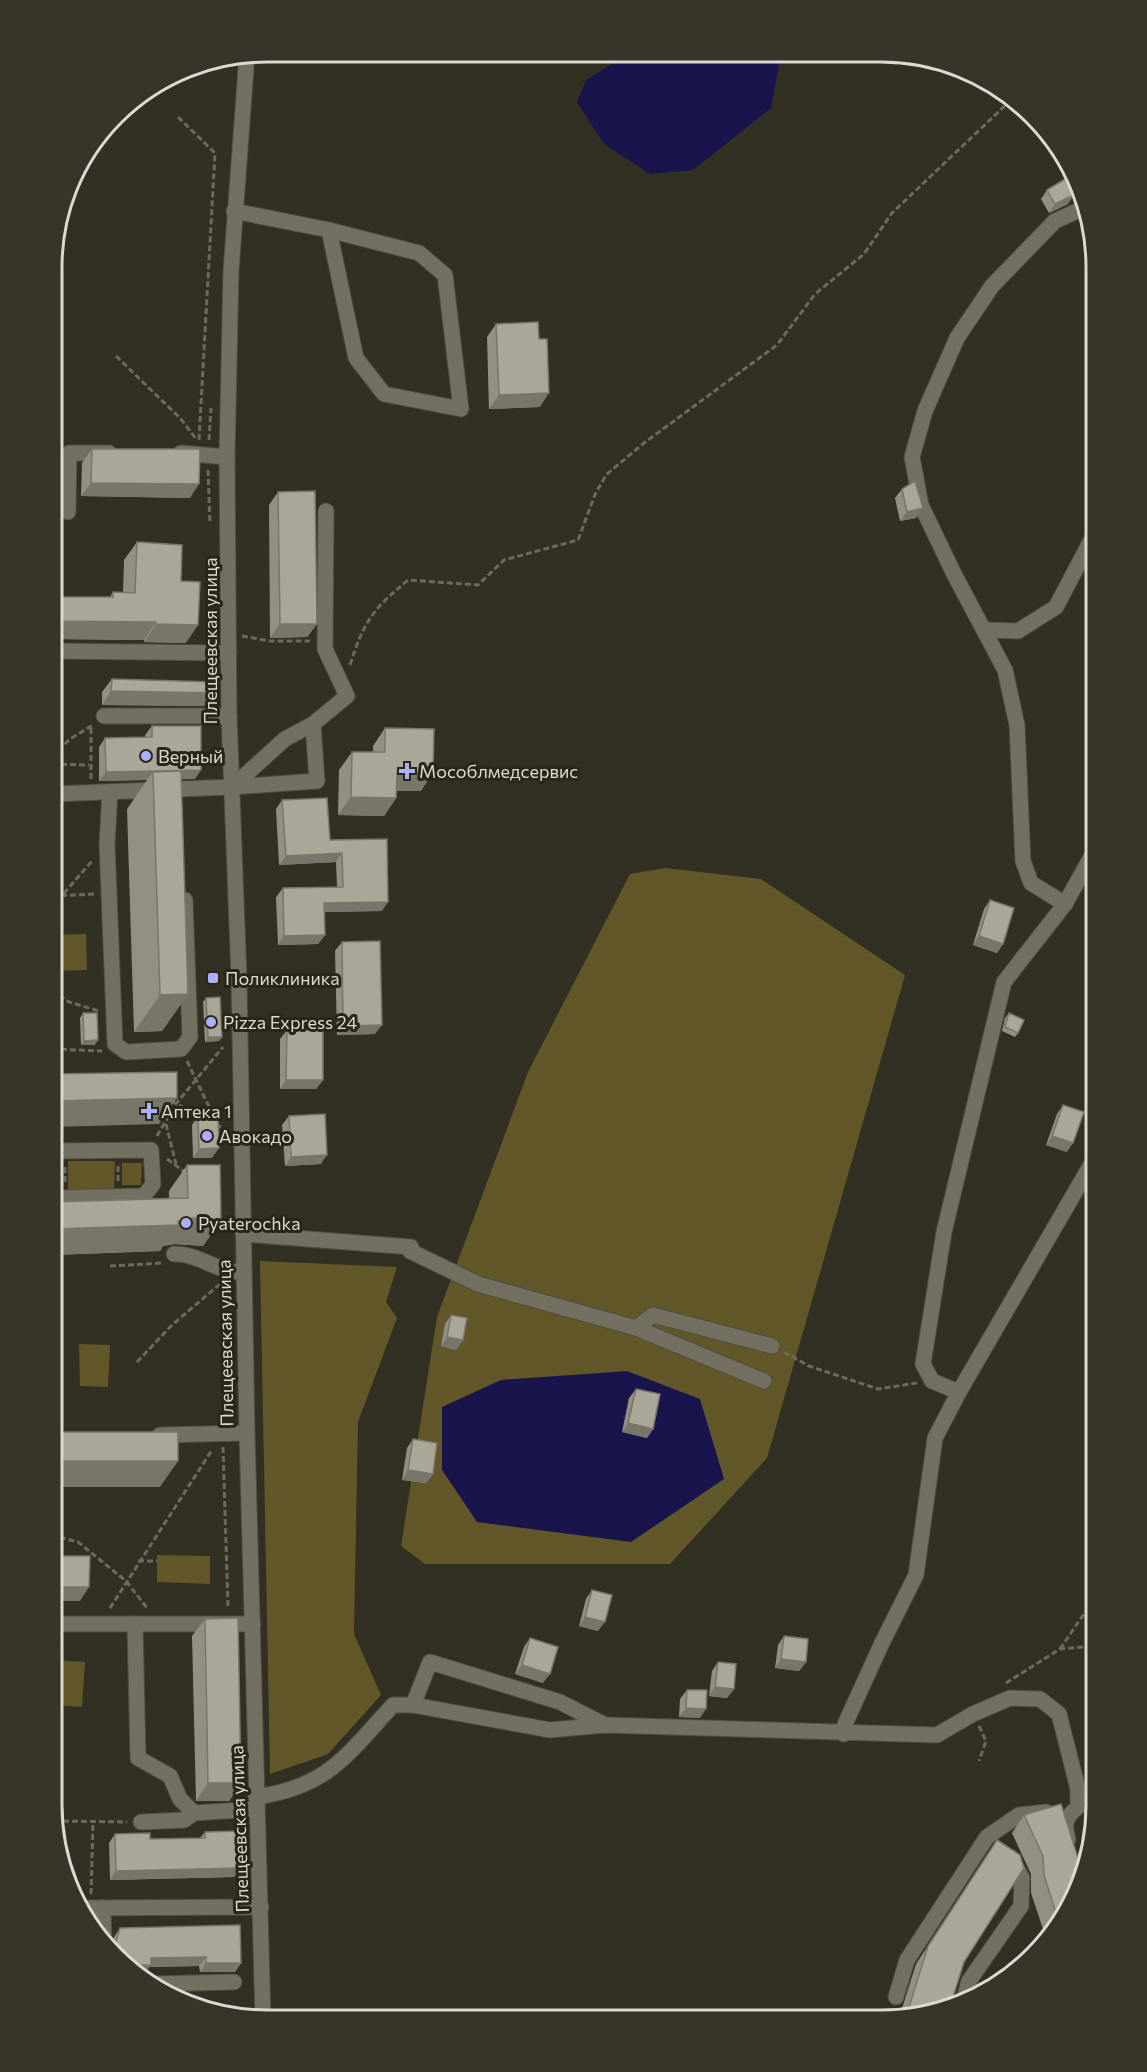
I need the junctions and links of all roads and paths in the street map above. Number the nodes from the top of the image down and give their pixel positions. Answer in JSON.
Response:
{"nodes":[{"id":1,"x":247,"y":63,"type":"edge"},
{"id":2,"x":1006,"y":105,"type":"edge"},
{"id":3,"x":178,"y":117,"type":"dead end"},
{"id":4,"x":234,"y":211,"type":"junction"},
{"id":5,"x":1078,"y":211,"type":"edge"},
{"id":6,"x":329,"y":230,"type":"junction"},
{"id":7,"x":116,"y":356,"type":"dead end"},
{"id":8,"x":129,"y":453,"type":"edge"},
{"id":9,"x":164,"y":453,"type":"edge"},
{"id":10,"x":227,"y":457,"type":"junction"},
{"id":11,"x":326,"y":511,"type":"dead end"},
{"id":12,"x":68,"y":512,"type":"dead end"},
{"id":13,"x":1086,"y":551,"type":"edge"},
{"id":14,"x":985,"y":630,"type":"junction"},
{"id":15,"x":247,"y":636,"type":"dead end"},
{"id":16,"x":325,"y":640,"type":"junction"},
{"id":17,"x":62,"y":651,"type":"edge"},
{"id":18,"x":222,"y":653,"type":"junction"},
{"id":19,"x":207,"y":689,"type":"edge"},
{"id":20,"x":347,"y":696,"type":"junction"},
{"id":21,"x":104,"y":716,"type":"dead end"},
{"id":22,"x":229,"y":716,"type":"junction"},
{"id":23,"x":313,"y":724,"type":"junction"},
{"id":24,"x":62,"y":747,"type":"edge"},
{"id":25,"x":62,"y":764,"type":"edge"},
{"id":26,"x":90,"y":765,"type":"junction"},
{"id":27,"x":91,"y":783,"type":"dead end"},
{"id":28,"x":232,"y":788,"type":"junction"},
{"id":29,"x":110,"y":792,"type":"junction"},
{"id":30,"x":62,"y":794,"type":"edge"},
{"id":31,"x":107,"y":844,"type":"junction"},
{"id":32,"x":1086,"y":867,"type":"edge"},
{"id":33,"x":184,"y":882,"type":"edge"},
{"id":34,"x":109,"y":893,"type":"junction"},
{"id":35,"x":62,"y":894,"type":"edge"},
{"id":36,"x":62,"y":895,"type":"edge"},
{"id":37,"x":1065,"y":904,"type":"junction"},
{"id":38,"x":62,"y":997,"type":"edge"},
{"id":39,"x":114,"y":1015,"type":"junction"},
{"id":40,"x":223,"y":1047,"type":"dead end"},
{"id":41,"x":62,"y":1049,"type":"edge"},
{"id":42,"x":126,"y":1052,"type":"junction"},
{"id":43,"x":197,"y":1078,"type":"junction"},
{"id":44,"x":168,"y":1099,"type":"edge"},
{"id":45,"x":175,"y":1105,"type":"junction"},
{"id":46,"x":165,"y":1123,"type":"junction"},
{"id":47,"x":217,"y":1124,"type":"junction"},
{"id":48,"x":226,"y":1136,"type":"dead end"},
{"id":49,"x":151,"y":1150,"type":"junction"},
{"id":50,"x":62,"y":1151,"type":"edge"},
{"id":51,"x":119,"y":1151,"type":"junction"},
{"id":52,"x":176,"y":1166,"type":"junction"},
{"id":53,"x":1085,"y":1174,"type":"edge"},
{"id":54,"x":193,"y":1178,"type":"edge"},
{"id":55,"x":62,"y":1198,"type":"edge"},
{"id":56,"x":118,"y":1198,"type":"junction"},
{"id":57,"x":243,"y":1234,"type":"junction"},
{"id":58,"x":174,"y":1254,"type":"joint"},
{"id":59,"x":110,"y":1266,"type":"dead end"},
{"id":60,"x":238,"y":1272,"type":"junction"},
{"id":61,"x":636,"y":1328,"type":"junction"},
{"id":62,"x":772,"y":1346,"type":"joint"},
{"id":63,"x":137,"y":1362,"type":"dead end"},
{"id":64,"x":764,"y":1381,"type":"dead end"},
{"id":65,"x":932,"y":1381,"type":"junction"},
{"id":66,"x":959,"y":1392,"type":"junction"},
{"id":67,"x":223,"y":1433,"type":"junction"},
{"id":68,"x":247,"y":1433,"type":"junction"},
{"id":69,"x":143,"y":1435,"type":"edge"},
{"id":70,"x":62,"y":1538,"type":"edge"},
{"id":71,"x":138,"y":1561,"type":"junction"},
{"id":72,"x":157,"y":1561,"type":"dead end"},
{"id":73,"x":126,"y":1581,"type":"junction"},
{"id":74,"x":148,"y":1609,"type":"dead end"},
{"id":75,"x":1085,"y":1612,"type":"edge"},
{"id":76,"x":228,"y":1619,"type":"edge"},
{"id":77,"x":62,"y":1623,"type":"edge"},
{"id":78,"x":103,"y":1624,"type":"junction"},
{"id":79,"x":135,"y":1624,"type":"junction"},
{"id":80,"x":252,"y":1624,"type":"junction"},
{"id":81,"x":1085,"y":1647,"type":"edge"},
{"id":82,"x":1060,"y":1649,"type":"junction"},
{"id":83,"x":1003,"y":1685,"type":"dead end"},
{"id":84,"x":413,"y":1705,"type":"junction"},
{"id":85,"x":973,"y":1714,"type":"junction"},
{"id":86,"x":605,"y":1725,"type":"junction"},
{"id":87,"x":844,"y":1734,"type":"junction"},
{"id":88,"x":979,"y":1761,"type":"dead end"},
{"id":89,"x":256,"y":1803,"type":"junction"},
{"id":90,"x":194,"y":1813,"type":"junction"},
{"id":91,"x":1067,"y":1817,"type":"junction"},
{"id":92,"x":63,"y":1821,"type":"edge"},
{"id":93,"x":93,"y":1822,"type":"junction"},
{"id":94,"x":141,"y":1822,"type":"joint"},
{"id":95,"x":987,"y":1837,"type":"junction"},
{"id":96,"x":1071,"y":1850,"type":"edge"},
{"id":97,"x":261,"y":1907,"type":"junction"},
{"id":98,"x":91,"y":1908,"type":"edge"},
{"id":99,"x":234,"y":1982,"type":"dead end"},
{"id":100,"x":165,"y":1984,"type":"edge"},
{"id":101,"x":966,"y":1991,"type":"edge"},
{"id":102,"x":896,"y":1997,"type":"dead end"},
{"id":103,"x":262,"y":2001,"type":"junction"},
{"id":104,"x":262,"y":2010,"type":"edge"},
{"id":105,"x":268,"y":2010,"type":"edge"}],
"edges":[{"from":1,"to":4,"type":"street","name":"Плещеевская улица"},
{"from":2,"to":20,"type":"path"},
{"from":3,"to":7,"type":"path"},
{"from":4,"to":6,"type":"street"},
{"from":4,"to":10,"type":"street","name":"Плещеевская улица"},
{"from":5,"to":14,"type":"street"},
{"from":6,"to":6,"type":"street"},
{"from":8,"to":12,"type":"street"},
{"from":9,"to":10,"type":"street"},
{"from":10,"to":18,"type":"street","name":"Плещеевская улица"},
{"from":11,"to":16,"type":"street"},
{"from":13,"to":14,"type":"street"},
{"from":14,"to":37,"type":"street"},
{"from":15,"to":16,"type":"path"},
{"from":16,"to":20,"type":"street"},
{"from":17,"to":18,"type":"street"},
{"from":18,"to":19,"type":"path"},
{"from":18,"to":22,"type":"street","name":"Плещеевская улица"},
{"from":20,"to":23,"type":"street"},
{"from":21,"to":22,"type":"street"},
{"from":22,"to":28,"type":"street","name":"Плещеевская улица"},
{"from":23,"to":28,"type":"street"},
{"from":23,"to":28,"type":"street"},
{"from":24,"to":26,"type":"path"},
{"from":25,"to":26,"type":"path"},
{"from":26,"to":27,"type":"path"},
{"from":28,"to":29,"type":"street"},
{"from":28,"to":57,"type":"street","name":"Плещеевская улица"},
{"from":29,"to":30,"type":"street"},
{"from":29,"to":31,"type":"street"},
{"from":31,"to":34,"type":"street"},
{"from":31,"to":35,"type":"path"},
{"from":32,"to":37,"type":"street"},
{"from":33,"to":42,"type":"street"},
{"from":34,"to":36,"type":"path"},
{"from":34,"to":39,"type":"street"},
{"from":37,"to":65,"type":"street"},
{"from":38,"to":39,"type":"path"},
{"from":39,"to":42,"type":"street"},
{"from":40,"to":43,"type":"path"},
{"from":41,"to":42,"type":"path"},
{"from":43,"to":45,"type":"path"},
{"from":43,"to":47,"type":"path"},
{"from":44,"to":45,"type":"path"},
{"from":45,"to":46,"type":"path"},
{"from":45,"to":47,"type":"path"},
{"from":46,"to":49,"type":"path"},
{"from":46,"to":52,"type":"path"},
{"from":47,"to":48,"type":"path"},
{"from":49,"to":51,"type":"street"},
{"from":49,"to":52,"type":"path"},
{"from":49,"to":56,"type":"street"},
{"from":50,"to":51,"type":"street"},
{"from":51,"to":56,"type":"path"},
{"from":52,"to":54,"type":"path"},
{"from":53,"to":66,"type":"street"},
{"from":55,"to":56,"type":"street"},
{"from":57,"to":60,"type":"street","name":"Плещеевская улица"},
{"from":57,"to":61,"type":"street"},
{"from":58,"to":59,"type":"path"},
{"from":58,"to":60,"type":"street"},
{"from":60,"to":63,"type":"path"},
{"from":60,"to":68,"type":"street","name":"Плещеевская улица"},
{"from":61,"to":62,"type":"street"},
{"from":61,"to":64,"type":"street"},
{"from":62,"to":65,"type":"path"},
{"from":65,"to":66,"type":"street"},
{"from":66,"to":87,"type":"street"},
{"from":67,"to":68,"type":"street"},
{"from":67,"to":69,"type":"street"},
{"from":67,"to":71,"type":"path"},
{"from":67,"to":76,"type":"path"},
{"from":68,"to":80,"type":"street","name":"Плещеевская улица"},
{"from":70,"to":73,"type":"path"},
{"from":71,"to":72,"type":"path"},
{"from":71,"to":73,"type":"path"},
{"from":73,"to":74,"type":"path"},
{"from":73,"to":78,"type":"path"},
{"from":75,"to":82,"type":"path"},
{"from":77,"to":78,"type":"street"},
{"from":78,"to":79,"type":"street"},
{"from":79,"to":80,"type":"street"},
{"from":79,"to":90,"type":"street"},
{"from":80,"to":89,"type":"street","name":"Плещеевская улица"},
{"from":81,"to":82,"type":"path"},
{"from":82,"to":83,"type":"path"},
{"from":84,"to":86,"type":"street"},
{"from":84,"to":86,"type":"street"},
{"from":84,"to":89,"type":"street"},
{"from":85,"to":87,"type":"street"},
{"from":85,"to":88,"type":"path"},
{"from":85,"to":91,"type":"street"},
{"from":86,"to":87,"type":"street"},
{"from":89,"to":90,"type":"street"},
{"from":89,"to":97,"type":"street","name":"Плещеевская улица"},
{"from":90,"to":94,"type":"street"},
{"from":91,"to":95,"type":"street"},
{"from":91,"to":96,"type":"street"},
{"from":92,"to":93,"type":"path"},
{"from":93,"to":94,"type":"path"},
{"from":93,"to":98,"type":"path"},
{"from":95,"to":101,"type":"street"},
{"from":95,"to":102,"type":"street"},
{"from":97,"to":98,"type":"street"},
{"from":97,"to":103,"type":"street","name":"Плещеевская улица"},
{"from":99,"to":100,"type":"street"},
{"from":103,"to":104,"type":"street","name":"Плещеевская улица"},
{"from":103,"to":105,"type":"street"}]}
